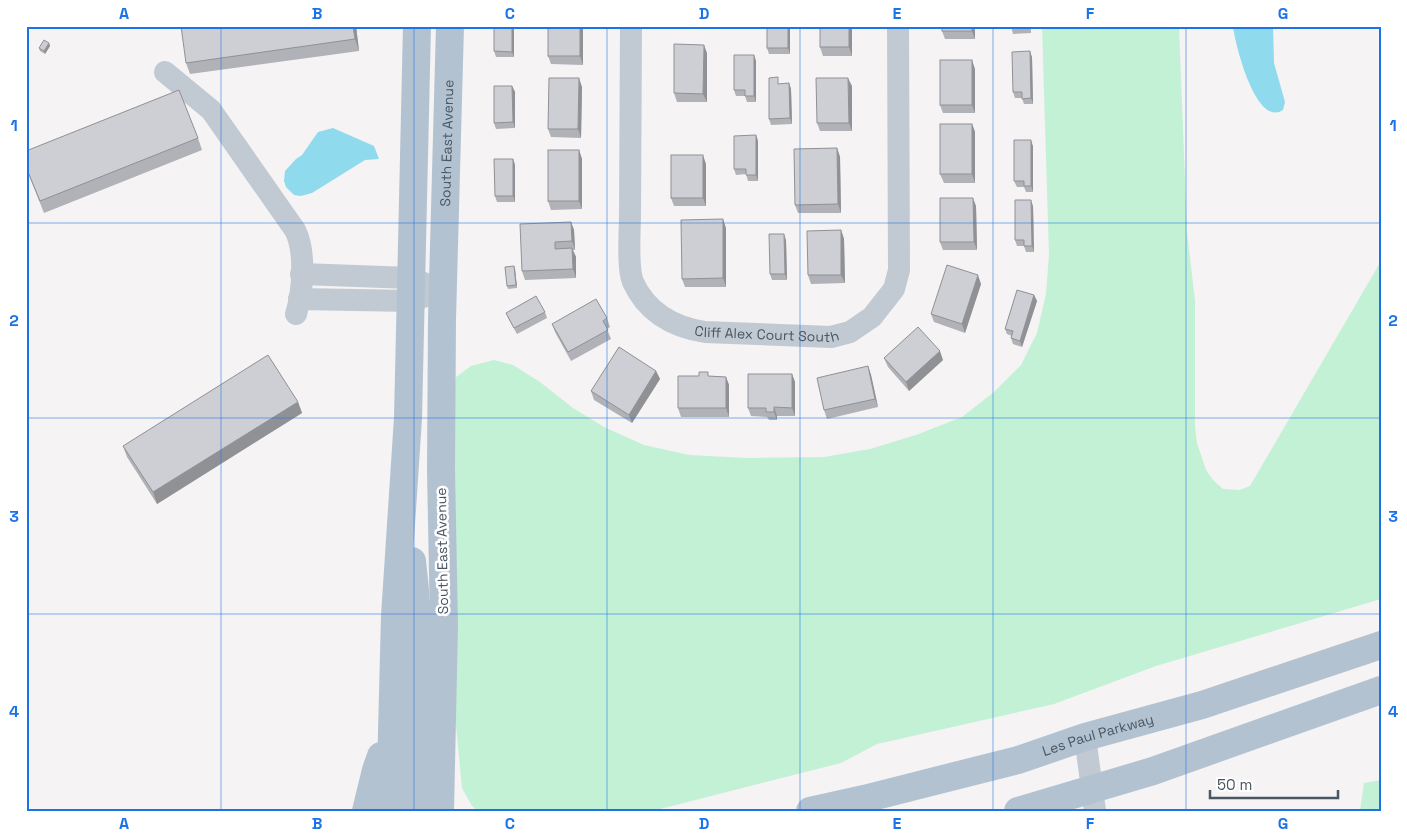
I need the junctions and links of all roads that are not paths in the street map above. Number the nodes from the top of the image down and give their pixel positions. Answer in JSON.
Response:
{"nodes":[{"id":1,"x":417,"y":26,"type":"edge"},
{"id":2,"x":450,"y":26,"type":"edge"},
{"id":3,"x":631,"y":26,"type":"edge"},
{"id":4,"x":898,"y":26,"type":"edge"},
{"id":5,"x":165,"y":72,"type":"dead end"},
{"id":6,"x":301,"y":274,"type":"junction"},
{"id":7,"x":411,"y":289,"type":"junction"},
{"id":8,"x":443,"y":290,"type":"junction"},
{"id":9,"x":403,"y":487,"type":"junction"},
{"id":10,"x":1381,"y":645,"type":"edge"},
{"id":11,"x":1381,"y":690,"type":"edge"},
{"id":12,"x":1085,"y":737,"type":"junction"},
{"id":13,"x":391,"y":743,"type":"junction"},
{"id":14,"x":441,"y":762,"type":"junction"},
{"id":15,"x":901,"y":790,"type":"junction"},
{"id":16,"x":1094,"y":800,"type":"edge"},
{"id":17,"x":366,"y":811,"type":"edge"},
{"id":18,"x":390,"y":811,"type":"edge"},
{"id":19,"x":417,"y":811,"type":"edge"},
{"id":20,"x":440,"y":811,"type":"edge"},
{"id":21,"x":455,"y":811,"type":"edge"},
{"id":22,"x":810,"y":811,"type":"edge"},
{"id":23,"x":847,"y":811,"type":"edge"},
{"id":24,"x":1018,"y":811,"type":"edge"}],
"edges":[{"from":1,"to":7,"type":"main road"},
{"from":2,"to":8,"type":"main road","name":"South East Avenue"},
{"from":3,"to":4,"type":"street","name":"Cliff Alex Court South"},
{"from":5,"to":6,"type":"street"},
{"from":6,"to":7,"type":"street"},
{"from":6,"to":7,"type":"street"},
{"from":7,"to":8,"type":"street"},
{"from":7,"to":9,"type":"main road"},
{"from":8,"to":14,"type":"main road","name":"South East Avenue"},
{"from":9,"to":13,"type":"main road"},
{"from":9,"to":19,"type":"main road"},
{"from":10,"to":12,"type":"main road","name":"Les Paul Parkway"},
{"from":11,"to":16,"type":"main road"},
{"from":12,"to":15,"type":"main road","name":"Les Paul Parkway"},
{"from":12,"to":16,"type":"street"},
{"from":13,"to":17,"type":"main road"},
{"from":13,"to":18,"type":"main road"},
{"from":14,"to":20,"type":"main road","name":"South East Avenue"},
{"from":14,"to":21,"type":"main road"},
{"from":15,"to":22,"type":"main road","name":"Les Paul Parkway"},
{"from":15,"to":23,"type":"main road"},
{"from":16,"to":24,"type":"main road"}]}
